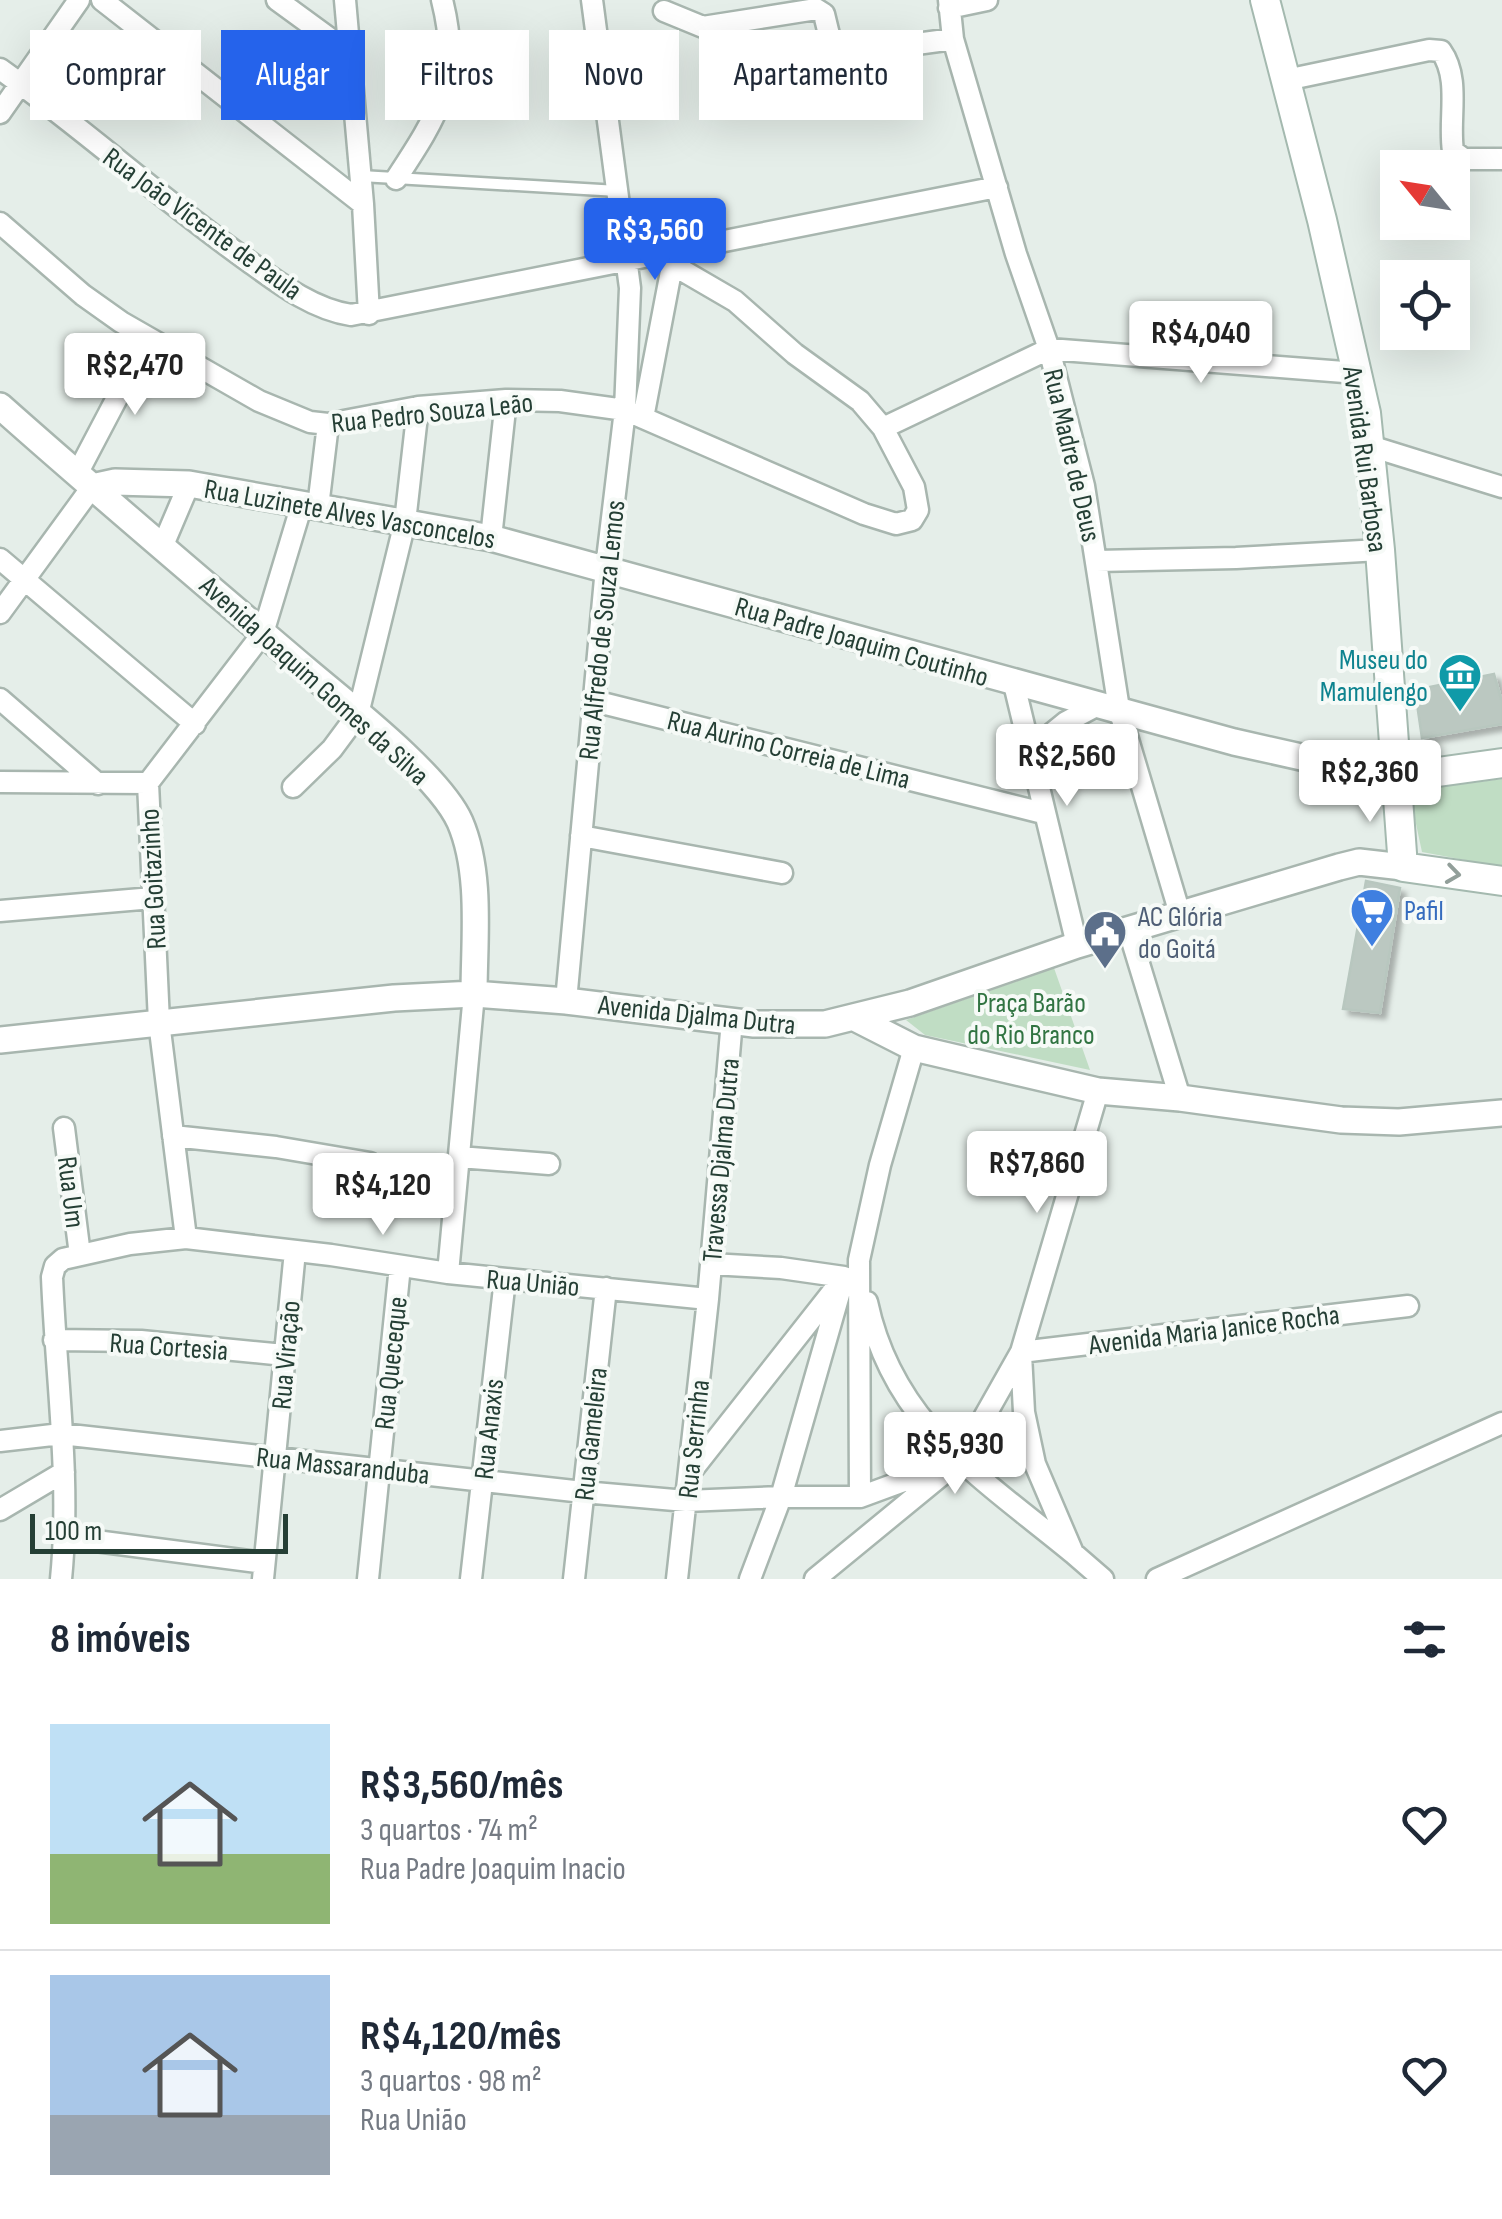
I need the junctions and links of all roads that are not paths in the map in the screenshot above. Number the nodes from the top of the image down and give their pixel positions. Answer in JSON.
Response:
{"nodes":[{"id":1,"x":79,"y":0,"type":"edge"},
{"id":2,"x":102,"y":0,"type":"edge"},
{"id":3,"x":276,"y":0,"type":"edge"},
{"id":4,"x":345,"y":0,"type":"edge"},
{"id":5,"x":442,"y":0,"type":"edge"},
{"id":6,"x":592,"y":0,"type":"edge"},
{"id":7,"x":988,"y":0,"type":"edge"},
{"id":8,"x":1264,"y":0,"type":"edge"},
{"id":9,"x":949,"y":4,"type":"edge"},
{"id":10,"x":664,"y":12,"type":"dead end"},
{"id":11,"x":318,"y":30,"type":"edge"},
{"id":12,"x":348,"y":30,"type":"edge"},
{"id":13,"x":953,"y":38,"type":"junction"},
{"id":14,"x":0,"y":69,"type":"edge"},
{"id":15,"x":1286,"y":80,"type":"junction"},
{"id":16,"x":22,"y":85,"type":"junction"},
{"id":17,"x":0,"y":114,"type":"edge"},
{"id":18,"x":356,"y":120,"type":"edge"},
{"id":19,"x":1502,"y":160,"type":"edge"},
{"id":20,"x":361,"y":176,"type":"junction"},
{"id":21,"x":396,"y":179,"type":"junction"},
{"id":22,"x":997,"y":188,"type":"junction"},
{"id":23,"x":618,"y":191,"type":"junction"},
{"id":24,"x":364,"y":204,"type":"junction"},
{"id":25,"x":0,"y":223,"type":"edge"},
{"id":26,"x":629,"y":260,"type":"junction"},
{"id":27,"x":664,"y":260,"type":"junction"},
{"id":28,"x":369,"y":314,"type":"junction"},
{"id":29,"x":148,"y":339,"type":"junction"},
{"id":30,"x":1049,"y":348,"type":"junction"},
{"id":31,"x":1357,"y":373,"type":"junction"},
{"id":32,"x":506,"y":400,"type":"junction"},
{"id":33,"x":0,"y":406,"type":"edge"},
{"id":34,"x":418,"y":407,"type":"junction"},
{"id":35,"x":634,"y":414,"type":"junction"},
{"id":36,"x":328,"y":424,"type":"junction"},
{"id":37,"x":883,"y":428,"type":"junction"},
{"id":38,"x":1370,"y":446,"type":"junction"},
{"id":39,"x":84,"y":481,"type":"junction"},
{"id":40,"x":189,"y":484,"type":"junction"},
{"id":41,"x":1502,"y":487,"type":"edge"},
{"id":42,"x":310,"y":506,"type":"junction"},
{"id":43,"x":405,"y":522,"type":"junction"},
{"id":44,"x":491,"y":538,"type":"junction"},
{"id":45,"x":163,"y":546,"type":"junction"},
{"id":46,"x":1380,"y":550,"type":"junction"},
{"id":47,"x":0,"y":559,"type":"edge"},
{"id":48,"x":1097,"y":561,"type":"junction"},
{"id":49,"x":606,"y":568,"type":"junction"},
{"id":50,"x":23,"y":580,"type":"junction"},
{"id":51,"x":0,"y":613,"type":"edge"},
{"id":52,"x":263,"y":633,"type":"junction"},
{"id":53,"x":1014,"y":684,"type":"junction"},
{"id":54,"x":0,"y":699,"type":"edge"},
{"id":55,"x":594,"y":700,"type":"junction"},
{"id":56,"x":1109,"y":707,"type":"junction"},
{"id":57,"x":358,"y":714,"type":"junction"},
{"id":58,"x":196,"y":724,"type":"junction"},
{"id":59,"x":1029,"y":752,"type":"junction"},
{"id":60,"x":1502,"y":763,"type":"edge"},
{"id":61,"x":1395,"y":778,"type":"junction"},
{"id":62,"x":0,"y":782,"type":"edge"},
{"id":63,"x":148,"y":783,"type":"junction"},
{"id":64,"x":98,"y":784,"type":"junction"},
{"id":65,"x":294,"y":788,"type":"dead end"},
{"id":66,"x":1042,"y":812,"type":"junction"},
{"id":67,"x":581,"y":836,"type":"junction"},
{"id":68,"x":1403,"y":867,"type":"junction"},
{"id":69,"x":782,"y":873,"type":"dead end"},
{"id":70,"x":1502,"y":880,"type":"edge"},
{"id":71,"x":153,"y":898,"type":"junction"},
{"id":72,"x":0,"y":911,"type":"edge"},
{"id":73,"x":1180,"y":914,"type":"junction"},
{"id":74,"x":1129,"y":930,"type":"junction"},
{"id":75,"x":1077,"y":944,"type":"junction"},
{"id":76,"x":474,"y":994,"type":"junction"},
{"id":77,"x":566,"y":1001,"type":"junction"},
{"id":78,"x":855,"y":1018,"type":"junction"},
{"id":79,"x":732,"y":1020,"type":"junction"},
{"id":80,"x":159,"y":1022,"type":"junction"},
{"id":81,"x":0,"y":1040,"type":"edge"},
{"id":82,"x":914,"y":1048,"type":"junction"},
{"id":83,"x":1098,"y":1091,"type":"junction"},
{"id":84,"x":1180,"y":1098,"type":"junction"},
{"id":85,"x":1502,"y":1113,"type":"edge"},
{"id":86,"x":64,"y":1128,"type":"dead end"},
{"id":87,"x":173,"y":1136,"type":"junction"},
{"id":88,"x":458,"y":1157,"type":"junction"},
{"id":89,"x":370,"y":1163,"type":"dead end"},
{"id":90,"x":550,"y":1164,"type":"dead end"},
{"id":91,"x":186,"y":1238,"type":"junction"},
{"id":92,"x":295,"y":1251,"type":"junction"},
{"id":93,"x":71,"y":1257,"type":"junction"},
{"id":94,"x":859,"y":1260,"type":"junction"},
{"id":95,"x":711,"y":1264,"type":"junction"},
{"id":96,"x":400,"y":1266,"type":"junction"},
{"id":97,"x":448,"y":1273,"type":"junction"},
{"id":98,"x":844,"y":1277,"type":"junction"},
{"id":99,"x":505,"y":1279,"type":"junction"},
{"id":100,"x":606,"y":1288,"type":"junction"},
{"id":101,"x":708,"y":1299,"type":"junction"},
{"id":102,"x":1408,"y":1306,"type":"dead end"},
{"id":103,"x":54,"y":1340,"type":"junction"},
{"id":104,"x":1021,"y":1352,"type":"junction"},
{"id":105,"x":284,"y":1355,"type":"junction"},
{"id":106,"x":1502,"y":1423,"type":"edge"},
{"id":107,"x":61,"y":1434,"type":"junction"},
{"id":108,"x":0,"y":1441,"type":"edge"},
{"id":109,"x":276,"y":1458,"type":"junction"},
{"id":110,"x":960,"y":1460,"type":"junction"},
{"id":111,"x":379,"y":1467,"type":"junction"},
{"id":112,"x":64,"y":1472,"type":"junction"},
{"id":113,"x":689,"y":1474,"type":"junction"},
{"id":114,"x":482,"y":1481,"type":"junction"},
{"id":115,"x":583,"y":1492,"type":"junction"},
{"id":116,"x":781,"y":1497,"type":"junction"},
{"id":117,"x":860,"y":1497,"type":"junction"},
{"id":118,"x":686,"y":1501,"type":"junction"},
{"id":119,"x":0,"y":1510,"type":"edge"},
{"id":120,"x":65,"y":1537,"type":"junction"},
{"id":121,"x":1072,"y":1552,"type":"junction"},
{"id":122,"x":264,"y":1571,"type":"edge"},
{"id":123,"x":60,"y":1579,"type":"edge"},
{"id":124,"x":368,"y":1579,"type":"edge"},
{"id":125,"x":471,"y":1579,"type":"edge"},
{"id":126,"x":574,"y":1579,"type":"edge"},
{"id":127,"x":678,"y":1579,"type":"edge"},
{"id":128,"x":750,"y":1579,"type":"edge"},
{"id":129,"x":815,"y":1579,"type":"edge"},
{"id":130,"x":1102,"y":1579,"type":"edge"},
{"id":131,"x":1157,"y":1579,"type":"edge"}],
"edges":[{"from":1,"to":16,"type":"street"},
{"from":2,"to":24,"type":"street"},
{"from":3,"to":11,"type":"street"},
{"from":4,"to":12,"type":"street"},
{"from":5,"to":21,"type":"street"},
{"from":6,"to":23,"type":"street","name":"Rua Alfredo de Souza Lemos"},
{"from":7,"to":9,"type":"street"},
{"from":8,"to":15,"type":"main road","name":"Avenida Rui Barbosa"},
{"from":9,"to":13,"type":"street","name":"Rua Madre de Deus"},
{"from":10,"to":13,"type":"street"},
{"from":13,"to":22,"type":"street","name":"Rua Madre de Deus"},
{"from":14,"to":16,"type":"street","name":"Rua João Vicente de Paula"},
{"from":15,"to":19,"type":"street"},
{"from":15,"to":31,"type":"main road","name":"Avenida Rui Barbosa"},
{"from":16,"to":17,"type":"street"},
{"from":16,"to":28,"type":"street","name":"Rua João Vicente de Paula"},
{"from":18,"to":20,"type":"street"},
{"from":20,"to":21,"type":"lane"},
{"from":20,"to":24,"type":"street"},
{"from":21,"to":23,"type":"lane"},
{"from":22,"to":27,"type":"street"},
{"from":22,"to":30,"type":"street","name":"Rua Madre de Deus"},
{"from":23,"to":26,"type":"street","name":"Rua Alfredo de Souza Lemos"},
{"from":24,"to":28,"type":"street"},
{"from":25,"to":29,"type":"street","name":"Rua Pedro Souza Leão"},
{"from":26,"to":27,"type":"street"},
{"from":26,"to":28,"type":"street"},
{"from":26,"to":35,"type":"street","name":"Rua Alfredo de Souza Lemos"},
{"from":27,"to":35,"type":"street"},
{"from":27,"to":37,"type":"street"},
{"from":29,"to":36,"type":"street","name":"Rua Pedro Souza Leão"},
{"from":29,"to":39,"type":"street"},
{"from":30,"to":31,"type":"street"},
{"from":30,"to":37,"type":"street"},
{"from":30,"to":48,"type":"street","name":"Rua Madre de Deus"},
{"from":31,"to":38,"type":"main road","name":"Avenida Rui Barbosa"},
{"from":32,"to":34,"type":"street","name":"Rua Pedro Souza Leão"},
{"from":32,"to":35,"type":"street","name":"Rua Pedro Souza Leão"},
{"from":32,"to":44,"type":"street"},
{"from":33,"to":39,"type":"street","name":"Avenida Joaquim Gomes da Silva"},
{"from":34,"to":36,"type":"street","name":"Rua Pedro Souza Leão"},
{"from":34,"to":43,"type":"street"},
{"from":35,"to":37,"type":"street","name":"Rua Pedro Souza Leão"},
{"from":35,"to":49,"type":"street","name":"Rua Alfredo de Souza Lemos"},
{"from":36,"to":42,"type":"street","name":"Rua Goitazinho"},
{"from":38,"to":41,"type":"street"},
{"from":38,"to":46,"type":"main road","name":"Avenida Rui Barbosa"},
{"from":39,"to":40,"type":"street","name":"Rua Luzinete Alves Vasconcelos"},
{"from":39,"to":45,"type":"street","name":"Avenida Joaquim Gomes da Silva"},
{"from":39,"to":50,"type":"street"},
{"from":40,"to":42,"type":"street","name":"Rua Luzinete Alves Vasconcelos"},
{"from":40,"to":45,"type":"street"},
{"from":42,"to":43,"type":"street","name":"Rua Luzinete Alves Vasconcelos"},
{"from":42,"to":52,"type":"street","name":"Rua Goitazinho"},
{"from":43,"to":44,"type":"street","name":"Rua Luzinete Alves Vasconcelos"},
{"from":43,"to":57,"type":"street"},
{"from":44,"to":49,"type":"street","name":"Rua Luzinete Alves Vasconcelos"},
{"from":45,"to":52,"type":"street","name":"Avenida Joaquim Gomes da Silva"},
{"from":46,"to":48,"type":"street"},
{"from":46,"to":61,"type":"main road","name":"Avenida Rui Barbosa"},
{"from":47,"to":50,"type":"street"},
{"from":48,"to":56,"type":"street","name":"Rua Madre de Deus"},
{"from":49,"to":53,"type":"street","name":"Rua Padre Joaquim Coutinho"},
{"from":49,"to":55,"type":"street","name":"Rua Alfredo de Souza Lemos"},
{"from":50,"to":51,"type":"street"},
{"from":50,"to":58,"type":"street"},
{"from":52,"to":57,"type":"street","name":"Avenida Joaquim Gomes da Silva"},
{"from":52,"to":58,"type":"street","name":"Rua Goitazinho"},
{"from":53,"to":56,"type":"street","name":"Rua Padre Joaquim Coutinho"},
{"from":53,"to":59,"type":"street"},
{"from":54,"to":64,"type":"street"},
{"from":55,"to":66,"type":"street","name":"Rua Aurino Correia de Lima"},
{"from":55,"to":67,"type":"street","name":"Rua Alfredo de Souza Lemos"},
{"from":56,"to":59,"type":"street"},
{"from":56,"to":61,"type":"street","name":"Rua Padre Joaquim Coutinho"},
{"from":56,"to":73,"type":"street","name":"Rua Madre de Deus"},
{"from":57,"to":65,"type":"street"},
{"from":57,"to":76,"type":"street","name":"Avenida Joaquim Gomes da Silva"},
{"from":58,"to":63,"type":"street","name":"Rua Goitazinho"},
{"from":59,"to":66,"type":"street"},
{"from":60,"to":61,"type":"main road"},
{"from":61,"to":68,"type":"main road","name":"Avenida Rui Barbosa"},
{"from":62,"to":64,"type":"street"},
{"from":63,"to":64,"type":"street"},
{"from":63,"to":71,"type":"street","name":"Rua Goitazinho"},
{"from":66,"to":75,"type":"street"},
{"from":67,"to":69,"type":"street"},
{"from":67,"to":77,"type":"street","name":"Rua Alfredo de Souza Lemos"},
{"from":68,"to":70,"type":"main road","one_way":true},
{"from":68,"to":73,"type":"street","name":"Avenida Djalma Dutra"},
{"from":71,"to":72,"type":"street"},
{"from":71,"to":80,"type":"street","name":"Rua Goitazinho"},
{"from":73,"to":74,"type":"street","name":"Avenida Djalma Dutra"},
{"from":74,"to":75,"type":"street","name":"Avenida Djalma Dutra"},
{"from":74,"to":84,"type":"street"},
{"from":75,"to":78,"type":"street","name":"Avenida Djalma Dutra"},
{"from":76,"to":77,"type":"street","name":"Avenida Djalma Dutra"},
{"from":76,"to":80,"type":"street","name":"Avenida Djalma Dutra"},
{"from":76,"to":88,"type":"street","name":"Avenida Joaquim Gomes da Silva"},
{"from":77,"to":79,"type":"street","name":"Avenida Djalma Dutra"},
{"from":78,"to":79,"type":"street","name":"Avenida Djalma Dutra"},
{"from":78,"to":82,"type":"street"},
{"from":79,"to":95,"type":"street","name":"Travessa Djalma Dutra"},
{"from":80,"to":81,"type":"street","name":"Avenida Djalma Dutra"},
{"from":80,"to":87,"type":"street","name":"Rua Goitazinho"},
{"from":82,"to":83,"type":"street"},
{"from":82,"to":94,"type":"street"},
{"from":83,"to":84,"type":"street"},
{"from":83,"to":104,"type":"street"},
{"from":84,"to":85,"type":"street"},
{"from":86,"to":93,"type":"street","name":"Rua Um"},
{"from":87,"to":89,"type":"street"},
{"from":87,"to":91,"type":"street","name":"Rua Goitazinho"},
{"from":88,"to":90,"type":"street"},
{"from":88,"to":97,"type":"street","name":"Avenida Joaquim Gomes da Silva"},
{"from":91,"to":92,"type":"street","name":"Rua União"},
{"from":91,"to":93,"type":"street","name":"Rua União"},
{"from":92,"to":96,"type":"street","name":"Rua União"},
{"from":92,"to":105,"type":"street","name":"Rua Viração"},
{"from":93,"to":103,"type":"street","name":"Rua Um"},
{"from":94,"to":98,"type":"street"},
{"from":94,"to":110,"type":"street"},
{"from":94,"to":117,"type":"street"},
{"from":95,"to":98,"type":"street"},
{"from":95,"to":101,"type":"street","name":"Travessa Djalma Dutra"},
{"from":96,"to":97,"type":"street","name":"Rua União"},
{"from":96,"to":111,"type":"street","name":"Rua Queceque"},
{"from":97,"to":99,"type":"street","name":"Rua União"},
{"from":98,"to":113,"type":"street"},
{"from":98,"to":116,"type":"street"},
{"from":99,"to":100,"type":"street","name":"Rua União"},
{"from":99,"to":114,"type":"street","name":"Rua Anaxis"},
{"from":100,"to":101,"type":"street","name":"Rua União"},
{"from":100,"to":115,"type":"street","name":"Rua Gameleira"},
{"from":101,"to":113,"type":"street","name":"Rua Serrinha"},
{"from":102,"to":104,"type":"street","name":"Avenida Maria Janice Rocha"},
{"from":103,"to":105,"type":"street","name":"Rua Cortesia"},
{"from":103,"to":107,"type":"street","name":"Rua Um"},
{"from":104,"to":110,"type":"street"},
{"from":104,"to":121,"type":"street"},
{"from":105,"to":109,"type":"street","name":"Rua Viração"},
{"from":106,"to":131,"type":"street"},
{"from":107,"to":108,"type":"street","name":"Rua Massaranduba"},
{"from":107,"to":109,"type":"street","name":"Rua Massaranduba"},
{"from":107,"to":112,"type":"street","name":"Rua Um"},
{"from":109,"to":111,"type":"street","name":"Rua Massaranduba"},
{"from":109,"to":122,"type":"street","name":"Rua Viração"},
{"from":110,"to":117,"type":"street"},
{"from":110,"to":121,"type":"street"},
{"from":110,"to":129,"type":"street"},
{"from":111,"to":114,"type":"street","name":"Rua Massaranduba"},
{"from":111,"to":124,"type":"street","name":"Rua Queceque"},
{"from":112,"to":119,"type":"street"},
{"from":112,"to":120,"type":"street","name":"Rua Um"},
{"from":113,"to":118,"type":"street","name":"Rua Serrinha"},
{"from":114,"to":115,"type":"street","name":"Rua Massaranduba"},
{"from":114,"to":125,"type":"street","name":"Rua Anaxis"},
{"from":115,"to":118,"type":"street","name":"Rua Massaranduba"},
{"from":115,"to":126,"type":"street","name":"Rua Gameleira"},
{"from":116,"to":117,"type":"street","name":"Rua Massaranduba"},
{"from":116,"to":118,"type":"street","name":"Rua Massaranduba"},
{"from":116,"to":128,"type":"street"},
{"from":118,"to":127,"type":"street","name":"Rua Serrinha"},
{"from":120,"to":122,"type":"street"},
{"from":120,"to":123,"type":"street","name":"Rua Um"},
{"from":121,"to":130,"type":"street"}]}
